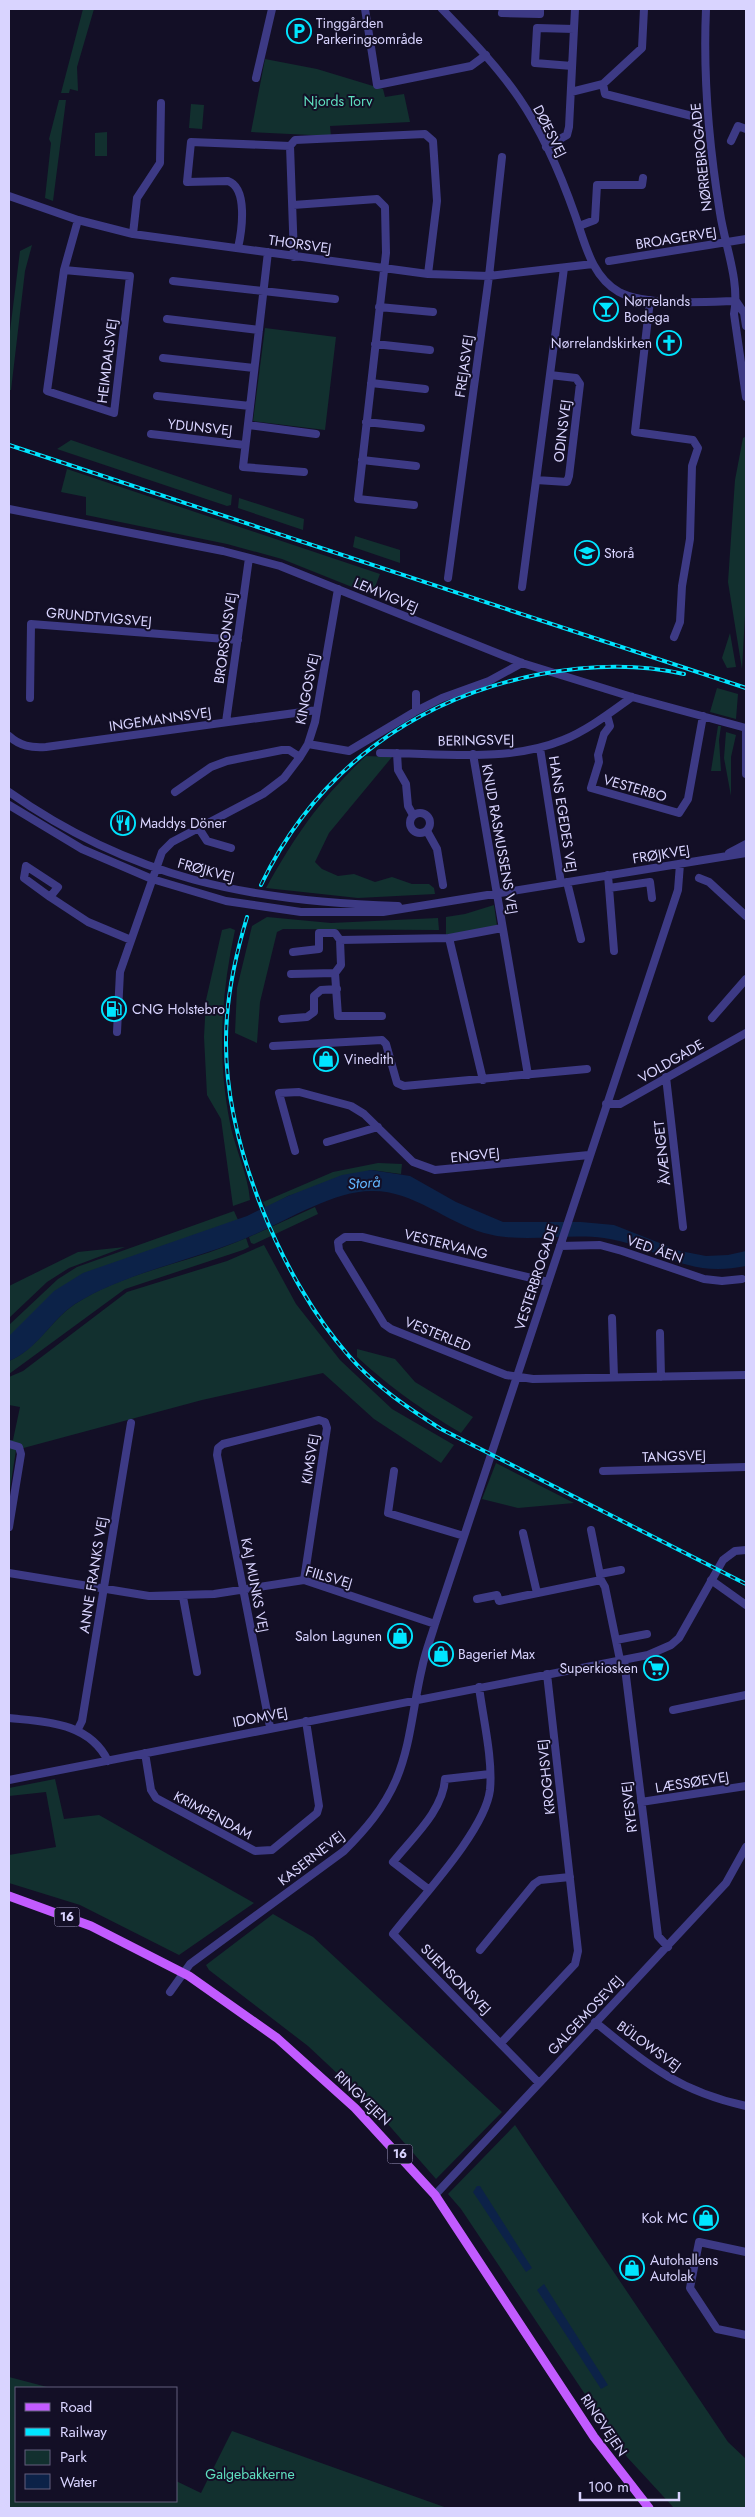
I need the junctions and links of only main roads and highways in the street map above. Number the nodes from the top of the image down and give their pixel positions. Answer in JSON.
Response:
{"nodes":[{"id":1,"x":9,"y":1896,"type":"edge"},
{"id":2,"x":649,"y":2508,"type":"edge"}],
"edges":[{"from":1,"to":2,"type":"main road","name":"RINGVEJEN","number":"16"}]}
